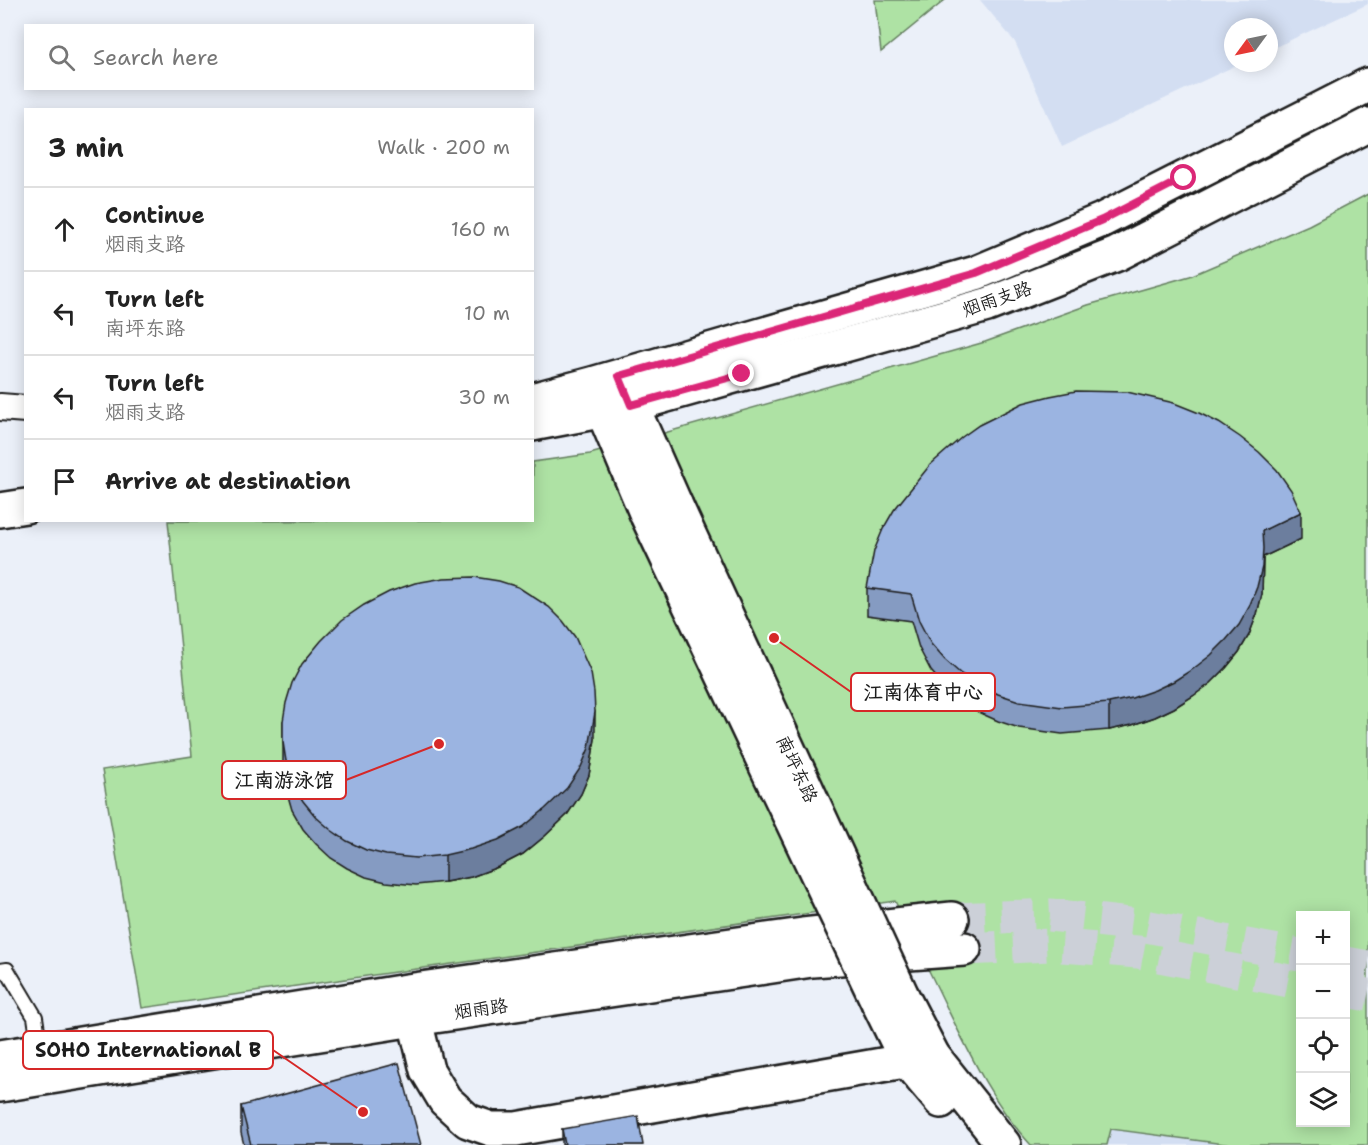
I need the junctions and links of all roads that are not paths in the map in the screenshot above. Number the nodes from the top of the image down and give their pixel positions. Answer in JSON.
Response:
{"nodes":[{"id":1,"x":1368,"y":85,"type":"edge"},
{"id":2,"x":1368,"y":125,"type":"edge"},
{"id":3,"x":611,"y":394,"type":"junction"},
{"id":4,"x":534,"y":400,"type":"edge"},
{"id":5,"x":0,"y":407,"type":"edge"},
{"id":6,"x":24,"y":409,"type":"edge"},
{"id":7,"x":534,"y":423,"type":"edge"},
{"id":8,"x":24,"y":486,"type":"edge"},
{"id":9,"x":0,"y":490,"type":"edge"},
{"id":10,"x":24,"y":506,"type":"edge"},
{"id":11,"x":0,"y":510,"type":"edge"},
{"id":12,"x":952,"y":919,"type":"tunnel mouth"},
{"id":13,"x":964,"y":950,"type":"tunnel mouth"},
{"id":14,"x":0,"y":971,"type":"edge"},
{"id":15,"x":410,"y":1005,"type":"junction"},
{"id":16,"x":40,"y":1050,"type":"junction"},
{"id":17,"x":0,"y":1057,"type":"edge"},
{"id":18,"x":920,"y":1059,"type":"junction"},
{"id":19,"x":0,"y":1085,"type":"edge"},
{"id":20,"x":978,"y":1145,"type":"edge"},
{"id":21,"x":1004,"y":1145,"type":"edge"}],
"edges":[{"from":1,"to":3,"type":"main road","name":"烟雨支路"},
{"from":2,"to":3,"type":"main road","name":"烟雨支路"},
{"from":3,"to":4,"type":"main road"},
{"from":3,"to":7,"type":"main road"},
{"from":3,"to":18,"type":"main road","name":"南坪东路","bridge":true},
{"from":5,"to":6,"type":"street"},
{"from":8,"to":9,"type":"main road"},
{"from":10,"to":11,"type":"main road"},
{"from":12,"to":15,"type":"main road","name":"烟雨路"},
{"from":13,"to":15,"type":"main road","name":"烟雨路"},
{"from":14,"to":16,"type":"lane"},
{"from":15,"to":16,"type":"main road","name":"烟雨路"},
{"from":15,"to":18,"type":"main road"},
{"from":15,"to":19,"type":"main road","name":"烟雨路"},
{"from":16,"to":17,"type":"main road","name":"烟雨路"},
{"from":18,"to":20,"type":"main road","name":"南坪东路"},
{"from":18,"to":21,"type":"main road","name":"南坪东路"}]}
